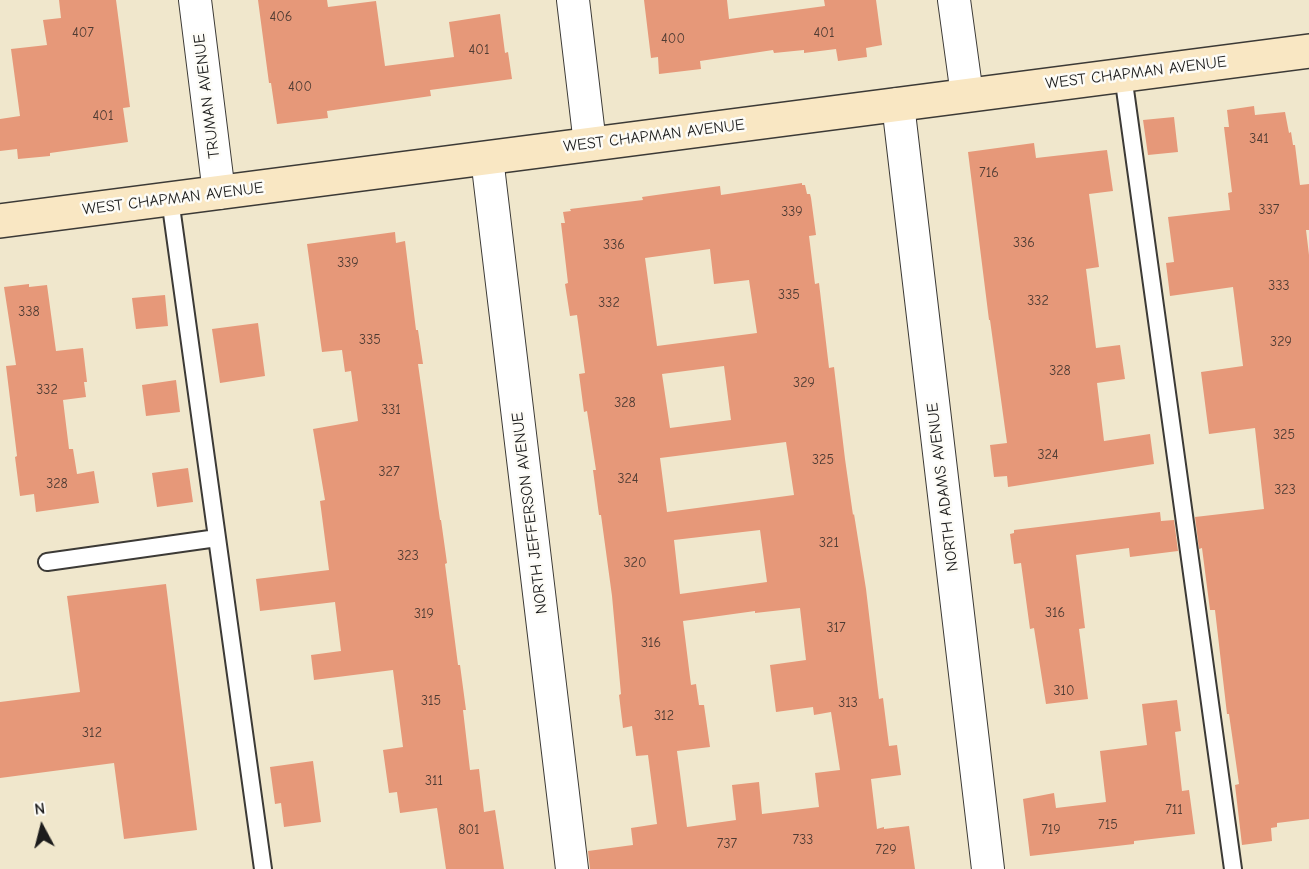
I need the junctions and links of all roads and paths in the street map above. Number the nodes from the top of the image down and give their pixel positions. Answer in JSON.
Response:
{"nodes":[{"id":1,"x":195,"y":0,"type":"edge"},
{"id":2,"x":573,"y":0,"type":"edge"},
{"id":3,"x":954,"y":0,"type":"edge"},
{"id":4,"x":1309,"y":51,"type":"edge"},
{"id":5,"x":1123,"y":75,"type":"junction"},
{"id":6,"x":967,"y":95,"type":"junction"},
{"id":7,"x":898,"y":104,"type":"junction"},
{"id":8,"x":590,"y":144,"type":"junction"},
{"id":9,"x":487,"y":158,"type":"junction"},
{"id":10,"x":219,"y":193,"type":"junction"},
{"id":11,"x":170,"y":199,"type":"junction"},
{"id":12,"x":0,"y":221,"type":"edge"},
{"id":13,"x":217,"y":538,"type":"junction"},
{"id":14,"x":47,"y":562,"type":"dead end"},
{"id":15,"x":263,"y":869,"type":"edge"},
{"id":16,"x":572,"y":869,"type":"edge"},
{"id":17,"x":988,"y":869,"type":"edge"},
{"id":18,"x":1233,"y":869,"type":"edge"}],
"edges":[{"from":1,"to":10,"type":"street","name":"TRUMAN AVENUE"},
{"from":2,"to":8,"type":"street"},
{"from":3,"to":6,"type":"street"},
{"from":4,"to":5,"type":"street","name":"WEST CHAPMAN AVENUE"},
{"from":5,"to":6,"type":"street","name":"WEST CHAPMAN AVENUE"},
{"from":5,"to":18,"type":"lane"},
{"from":6,"to":7,"type":"street","name":"WEST CHAPMAN AVENUE"},
{"from":7,"to":8,"type":"street","name":"WEST CHAPMAN AVENUE"},
{"from":7,"to":17,"type":"street","name":"NORTH ADAMS AVENUE"},
{"from":8,"to":9,"type":"street","name":"WEST CHAPMAN AVENUE"},
{"from":9,"to":10,"type":"street","name":"WEST CHAPMAN AVENUE"},
{"from":9,"to":16,"type":"street","name":"NORTH JEFFERSON AVENUE"},
{"from":10,"to":11,"type":"street","name":"WEST CHAPMAN AVENUE"},
{"from":11,"to":12,"type":"street","name":"WEST CHAPMAN AVENUE"},
{"from":11,"to":13,"type":"lane"},
{"from":13,"to":14,"type":"lane"},
{"from":13,"to":15,"type":"lane"}]}
